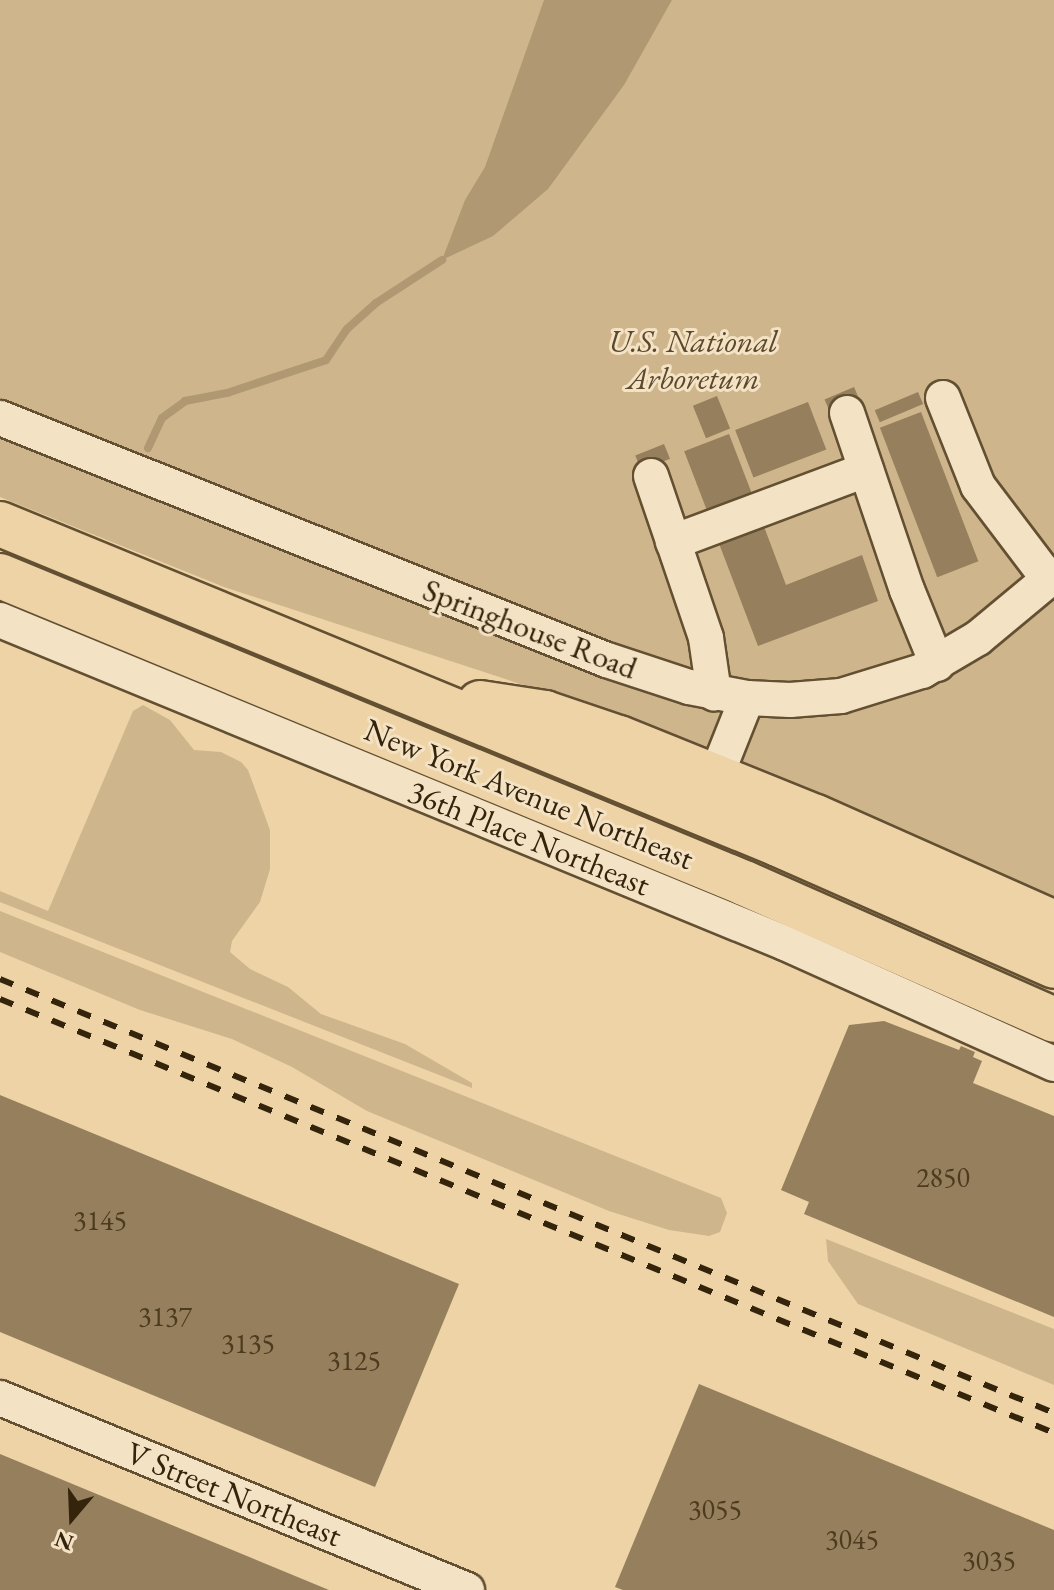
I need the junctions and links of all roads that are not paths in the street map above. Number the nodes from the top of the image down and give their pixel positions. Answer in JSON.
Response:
{"nodes":[{"id":1,"x":943,"y":398,"type":"dead end"},
{"id":2,"x":847,"y":413,"type":"dead end"},
{"id":3,"x":0,"y":418,"type":"edge"},
{"id":4,"x":866,"y":470,"type":"junction"},
{"id":5,"x":651,"y":476,"type":"dead end"},
{"id":6,"x":0,"y":524,"type":"edge"},
{"id":7,"x":673,"y":542,"type":"junction"},
{"id":8,"x":0,"y":576,"type":"edge"},
{"id":9,"x":1052,"y":577,"type":"edge"},
{"id":10,"x":0,"y":620,"type":"edge"},
{"id":11,"x":937,"y":664,"type":"junction"},
{"id":12,"x":407,"y":691,"type":"junction"},
{"id":13,"x":730,"y":696,"type":"junction"},
{"id":14,"x":716,"y":776,"type":"junction"},
{"id":15,"x":1054,"y":923,"type":"edge"},
{"id":16,"x":1054,"y":966,"type":"edge"},
{"id":17,"x":1054,"y":1020,"type":"edge"},
{"id":18,"x":1054,"y":1064,"type":"edge"},
{"id":19,"x":0,"y":1398,"type":"edge"},
{"id":20,"x":446,"y":1586,"type":"edge"}],
"edges":[{"from":1,"to":9,"type":"street"},
{"from":2,"to":4,"type":"street"},
{"from":3,"to":13,"type":"street","name":"Springhouse Road"},
{"from":4,"to":7,"type":"street"},
{"from":4,"to":11,"type":"street"},
{"from":5,"to":7,"type":"street"},
{"from":6,"to":12,"type":"highway","name":"New York Avenue Northeast"},
{"from":7,"to":13,"type":"street"},
{"from":8,"to":17,"type":"highway","name":"New York Avenue Northeast"},
{"from":9,"to":11,"type":"street","name":"Springhouse Road"},
{"from":10,"to":18,"type":"street","name":"36th Place Northeast"},
{"from":11,"to":13,"type":"street","name":"Springhouse Road"},
{"from":12,"to":14,"type":"highway"},
{"from":12,"to":16,"type":"highway","name":"New York Avenue Northeast"},
{"from":13,"to":14,"type":"street"},
{"from":14,"to":15,"type":"highway"},
{"from":19,"to":20,"type":"street","name":"V Street Northeast"}]}
